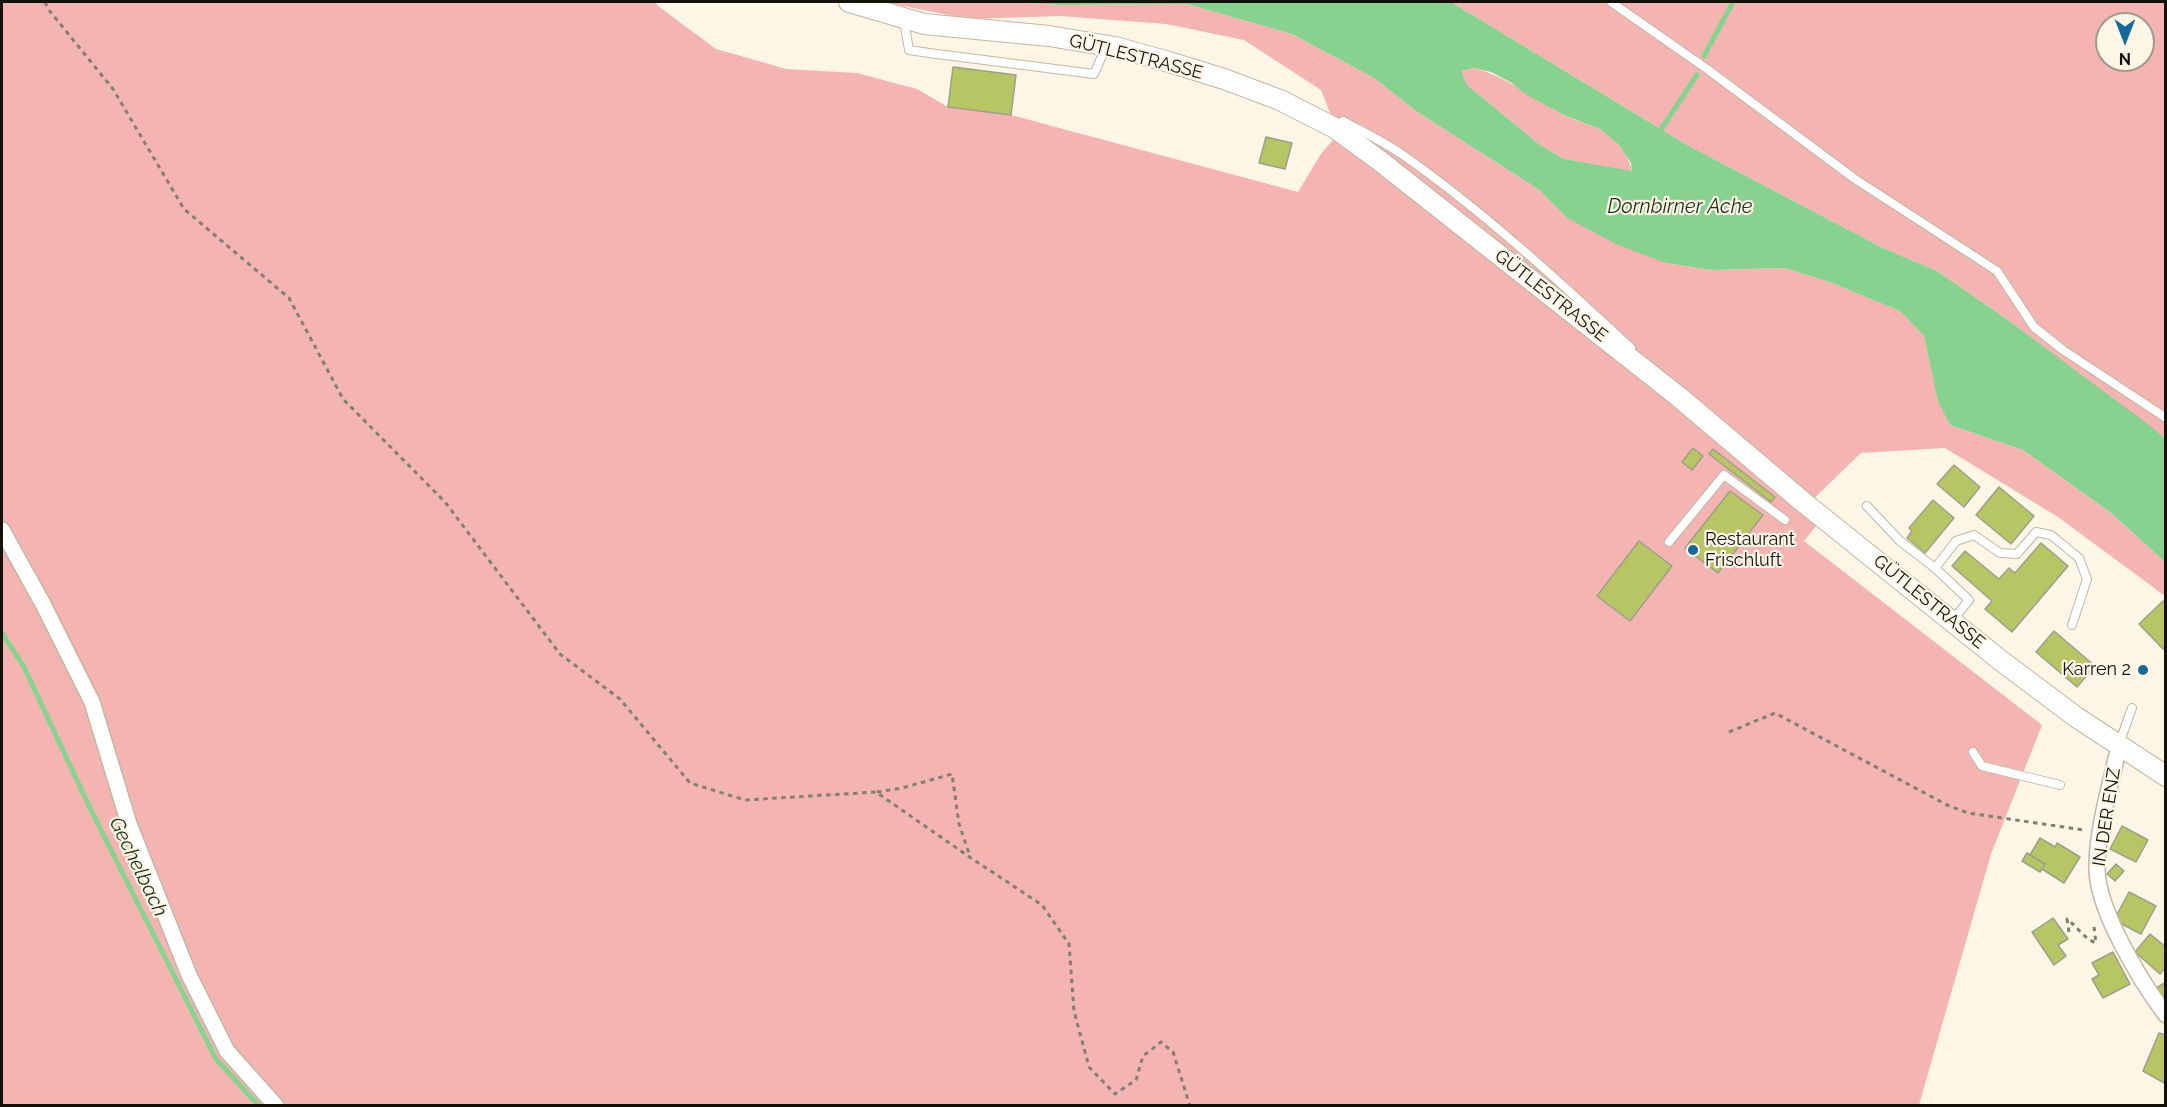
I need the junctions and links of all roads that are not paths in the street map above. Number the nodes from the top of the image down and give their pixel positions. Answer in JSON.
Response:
{"nodes":[{"id":1,"x":849,"y":2,"type":"edge"},
{"id":2,"x":1611,"y":2,"type":"edge"},
{"id":3,"x":904,"y":19,"type":"junction"},
{"id":4,"x":1106,"y":46,"type":"junction"},
{"id":5,"x":2166,"y":418,"type":"edge"},
{"id":6,"x":1867,"y":506,"type":"dead end"},
{"id":7,"x":1785,"y":520,"type":"dead end"},
{"id":8,"x":2,"y":530,"type":"edge"},
{"id":9,"x":1669,"y":542,"type":"dead end"},
{"id":10,"x":1935,"y":568,"type":"junction"},
{"id":11,"x":1953,"y":621,"type":"junction"},
{"id":12,"x":2072,"y":625,"type":"dead end"},
{"id":13,"x":2132,"y":708,"type":"dead end"},
{"id":14,"x":2119,"y":746,"type":"junction"},
{"id":15,"x":1973,"y":752,"type":"dead end"},
{"id":16,"x":2166,"y":776,"type":"edge"},
{"id":17,"x":2060,"y":785,"type":"dead end"},
{"id":18,"x":2166,"y":1015,"type":"edge"},
{"id":19,"x":276,"y":1106,"type":"edge"}],
"edges":[{"from":1,"to":3,"type":"street","name":"GÜTLESTRASSE"},
{"from":2,"to":5,"type":"lane"},
{"from":3,"to":4,"type":"street","name":"GÜTLESTRASSE"},
{"from":3,"to":4,"type":"lane"},
{"from":4,"to":11,"type":"street","name":"GÜTLESTRASSE"},
{"from":6,"to":10,"type":"lane"},
{"from":7,"to":9,"type":"lane"},
{"from":8,"to":19,"type":"street"},
{"from":10,"to":11,"type":"lane"},
{"from":10,"to":12,"type":"lane"},
{"from":11,"to":14,"type":"street","name":"GÜTLESTRASSE"},
{"from":13,"to":14,"type":"lane"},
{"from":14,"to":16,"type":"street","name":"GÜTLESTRASSE"},
{"from":14,"to":18,"type":"street","name":"IN DER ENZ"},
{"from":15,"to":17,"type":"lane"}]}
